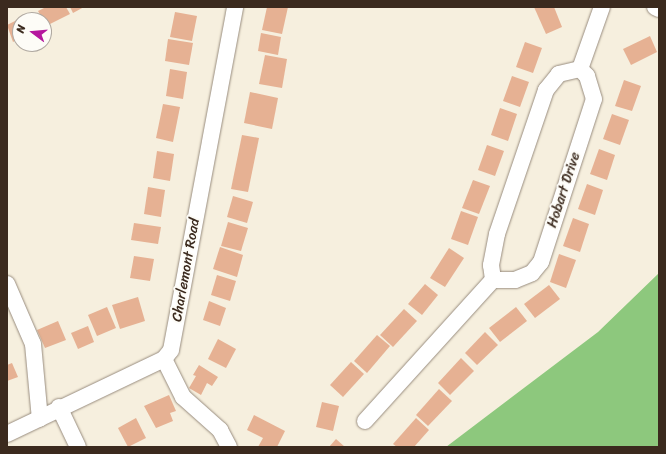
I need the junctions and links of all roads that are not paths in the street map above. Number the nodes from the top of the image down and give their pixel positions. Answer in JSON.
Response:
{"nodes":[{"id":1,"x":235,"y":7,"type":"edge"},
{"id":2,"x":602,"y":7,"type":"edge"},
{"id":3,"x":655,"y":7,"type":"edge"},
{"id":4,"x":659,"y":9,"type":"edge"},
{"id":5,"x":580,"y":69,"type":"junction"},
{"id":6,"x":493,"y":280,"type":"junction"},
{"id":7,"x":7,"y":284,"type":"edge"},
{"id":8,"x":164,"y":359,"type":"junction"},
{"id":9,"x":59,"y":408,"type":"junction"},
{"id":10,"x":40,"y":419,"type":"junction"},
{"id":11,"x":366,"y":421,"type":"dead end"},
{"id":12,"x":7,"y":434,"type":"edge"},
{"id":13,"x":78,"y":447,"type":"edge"},
{"id":14,"x":230,"y":447,"type":"edge"}],
"edges":[{"from":1,"to":8,"type":"street","name":"Charlemont Road"},
{"from":2,"to":5,"type":"street"},
{"from":3,"to":4,"type":"street"},
{"from":5,"to":6,"type":"street"},
{"from":5,"to":6,"type":"street","name":"Hobart Drive"},
{"from":6,"to":11,"type":"street"},
{"from":7,"to":10,"type":"street"},
{"from":8,"to":9,"type":"street"},
{"from":8,"to":14,"type":"street"},
{"from":9,"to":10,"type":"street"},
{"from":9,"to":13,"type":"street"},
{"from":10,"to":12,"type":"street"}]}
